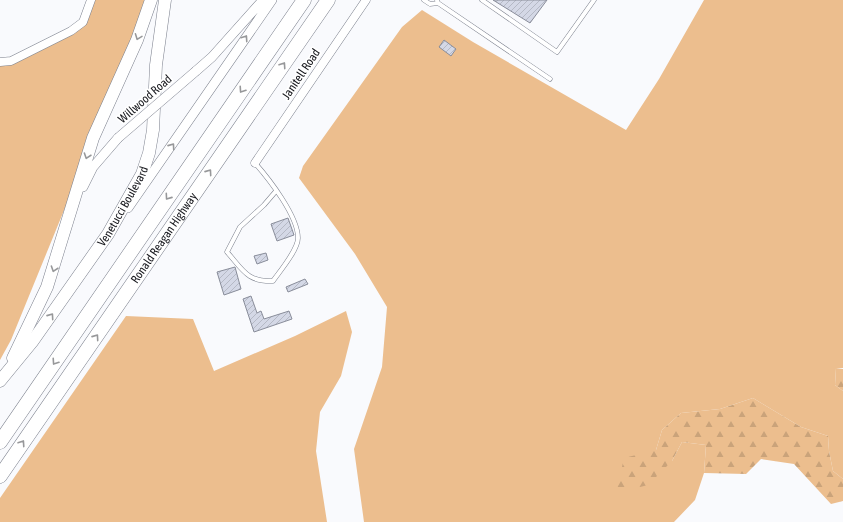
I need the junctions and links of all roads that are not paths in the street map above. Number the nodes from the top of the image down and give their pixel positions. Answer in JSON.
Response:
{"nodes":[{"id":1,"x":91,"y":0,"type":"edge"},
{"id":2,"x":151,"y":0,"type":"edge"},
{"id":3,"x":165,"y":0,"type":"edge"},
{"id":4,"x":263,"y":0,"type":"edge"},
{"id":5,"x":272,"y":0,"type":"edge"},
{"id":6,"x":304,"y":0,"type":"edge"},
{"id":7,"x":328,"y":0,"type":"edge"},
{"id":8,"x":366,"y":0,"type":"edge"},
{"id":9,"x":424,"y":0,"type":"edge"},
{"id":10,"x":482,"y":0,"type":"edge"},
{"id":11,"x":594,"y":0,"type":"edge"},
{"id":12,"x":438,"y":1,"type":"edge"},
{"id":13,"x":0,"y":62,"type":"edge"},
{"id":14,"x":550,"y":80,"type":"dead end"},
{"id":15,"x":255,"y":162,"type":"joint"},
{"id":16,"x":276,"y":191,"type":"junction"},
{"id":17,"x":65,"y":232,"type":"junction"},
{"id":18,"x":108,"y":234,"type":"junction"},
{"id":19,"x":0,"y":381,"type":"edge"},
{"id":20,"x":0,"y":442,"type":"edge"},
{"id":21,"x":0,"y":476,"type":"edge"}],
"edges":[{"from":1,"to":13,"type":"street"},
{"from":2,"to":17,"type":"main road","name":"Venetucci Boulevard","one_way":true},
{"from":3,"to":18,"type":"main road","name":"Venetucci Boulevard"},
{"from":4,"to":17,"type":"street","name":"Willwood Road","bridge":true},
{"from":18,"to":5,"type":"street","one_way":true},
{"from":6,"to":20,"type":"highway","name":"Ronald Reagan Highway","one_way":true},
{"from":21,"to":7,"type":"highway","name":"Ronald Reagan Highway","one_way":true},
{"from":8,"to":15,"type":"street","name":"Janitell Road"},
{"from":9,"to":12,"type":"lane"},
{"from":10,"to":11,"type":"lane"},
{"from":12,"to":14,"type":"lane"},
{"from":15,"to":16,"type":"lane"},
{"from":16,"to":16,"type":"lane"},
{"from":17,"to":19,"type":"main road","name":"Venetucci Boulevard","one_way":true},
{"from":19,"to":18,"type":"main road","name":"Venetucci Boulevard","one_way":true}]}
